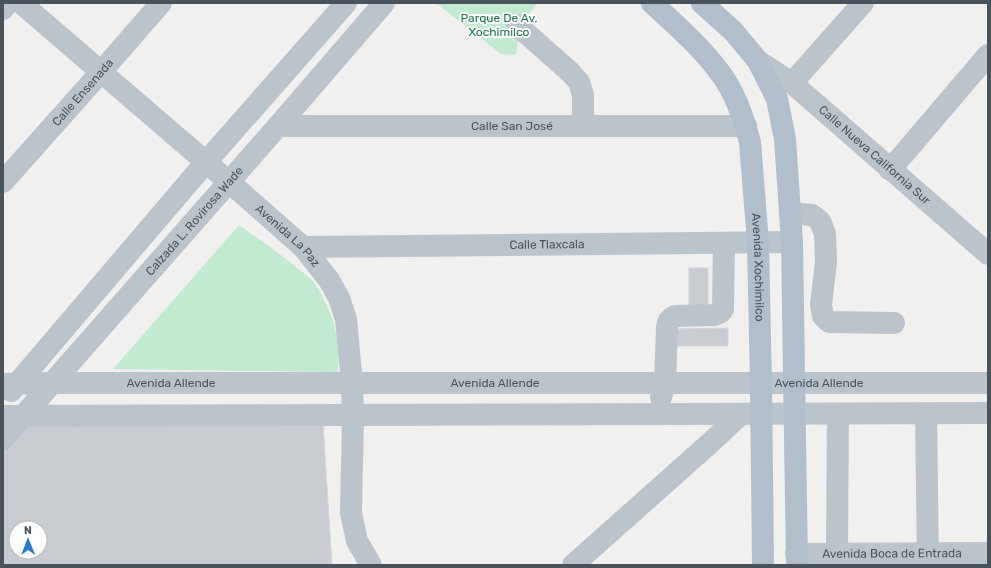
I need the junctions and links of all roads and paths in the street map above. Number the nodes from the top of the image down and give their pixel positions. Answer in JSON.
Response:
{"nodes":[{"id":1,"x":8,"y":3,"type":"edge"},
{"id":2,"x":21,"y":3,"type":"edge"},
{"id":3,"x":161,"y":3,"type":"edge"},
{"id":4,"x":346,"y":3,"type":"edge"},
{"id":5,"x":384,"y":3,"type":"edge"},
{"id":6,"x":652,"y":3,"type":"edge"},
{"id":7,"x":863,"y":3,"type":"edge"},
{"id":8,"x":708,"y":5,"type":"edge"},
{"id":9,"x":3,"y":9,"type":"edge"},
{"id":10,"x":516,"y":25,"type":"dead end"},
{"id":11,"x":988,"y":55,"type":"edge"},
{"id":12,"x":758,"y":61,"type":"junction"},
{"id":13,"x":101,"y":72,"type":"junction"},
{"id":14,"x":792,"y":83,"type":"junction"},
{"id":15,"x":278,"y":126,"type":"junction"},
{"id":16,"x":583,"y":126,"type":"junction"},
{"id":17,"x":746,"y":126,"type":"junction"},
{"id":18,"x":206,"y":162,"type":"junction"},
{"id":19,"x":890,"y":170,"type":"junction"},
{"id":20,"x":3,"y":182,"type":"edge"},
{"id":21,"x":229,"y":182,"type":"junction"},
{"id":22,"x":790,"y":213,"type":"junction"},
{"id":23,"x":758,"y":242,"type":"junction"},
{"id":24,"x":792,"y":242,"type":"junction"},
{"id":25,"x":724,"y":243,"type":"junction"},
{"id":26,"x":303,"y":247,"type":"junction"},
{"id":27,"x":987,"y":250,"type":"edge"},
{"id":28,"x":894,"y":323,"type":"dead end"},
{"id":29,"x":52,"y":383,"type":"junction"},
{"id":30,"x":988,"y":383,"type":"edge"},
{"id":31,"x":352,"y":384,"type":"junction"},
{"id":32,"x":665,"y":384,"type":"junction"},
{"id":33,"x":761,"y":384,"type":"junction"},
{"id":34,"x":794,"y":384,"type":"junction"},
{"id":35,"x":7,"y":389,"type":"edge"},
{"id":36,"x":988,"y":413,"type":"edge"},
{"id":37,"x":750,"y":414,"type":"junction"},
{"id":38,"x":795,"y":414,"type":"junction"},
{"id":39,"x":838,"y":414,"type":"junction"},
{"id":40,"x":926,"y":414,"type":"junction"},
{"id":41,"x":354,"y":415,"type":"junction"},
{"id":42,"x":656,"y":415,"type":"junction"},
{"id":43,"x":13,"y":416,"type":"edge"},
{"id":44,"x":3,"y":438,"type":"edge"},
{"id":45,"x":837,"y":553,"type":"junction"},
{"id":46,"x":988,"y":553,"type":"edge"},
{"id":47,"x":797,"y":559,"type":"edge"},
{"id":48,"x":928,"y":559,"type":"edge"},
{"id":49,"x":371,"y":565,"type":"edge"},
{"id":50,"x":573,"y":565,"type":"edge"},
{"id":51,"x":763,"y":565,"type":"edge"}],
"edges":[{"from":1,"to":9,"type":"street"},
{"from":2,"to":13,"type":"street","name":"Avenida La Paz"},
{"from":3,"to":13,"type":"street","name":"Calle Ensenada"},
{"from":4,"to":18,"type":"street"},
{"from":5,"to":15,"type":"street","name":"Calzada L. Rovirosa Wade"},
{"from":6,"to":17,"type":"main road","name":"Avenida Xochimilco"},
{"from":7,"to":14,"type":"street"},
{"from":8,"to":12,"type":"main road"},
{"from":10,"to":16,"type":"street"},
{"from":11,"to":19,"type":"street"},
{"from":12,"to":14,"type":"street","name":"Calle Nueva California Sur"},
{"from":12,"to":22,"type":"main road"},
{"from":13,"to":18,"type":"street","name":"Avenida La Paz"},
{"from":13,"to":20,"type":"street","name":"Calle Ensenada"},
{"from":14,"to":19,"type":"street","name":"Calle Nueva California Sur"},
{"from":15,"to":16,"type":"street","name":"Calle San José"},
{"from":15,"to":21,"type":"street","name":"Calzada L. Rovirosa Wade"},
{"from":16,"to":17,"type":"street","name":"Calle San José"},
{"from":17,"to":23,"type":"main road","name":"Avenida Xochimilco"},
{"from":18,"to":21,"type":"street","name":"Avenida La Paz"},
{"from":18,"to":35,"type":"street"},
{"from":19,"to":27,"type":"street","name":"Calle Nueva California Sur"},
{"from":21,"to":26,"type":"street","name":"Avenida La Paz"},
{"from":21,"to":29,"type":"street","name":"Calzada L. Rovirosa Wade"},
{"from":22,"to":24,"type":"main road"},
{"from":22,"to":28,"type":"street"},
{"from":23,"to":24,"type":"street","name":"Calle Tlaxcala"},
{"from":23,"to":25,"type":"street","name":"Calle Tlaxcala"},
{"from":23,"to":33,"type":"main road","name":"Avenida Xochimilco"},
{"from":24,"to":34,"type":"main road"},
{"from":25,"to":26,"type":"street","name":"Calle Tlaxcala"},
{"from":25,"to":32,"type":"street"},
{"from":26,"to":31,"type":"street","name":"Avenida La Paz"},
{"from":29,"to":31,"type":"street","name":"Avenida Allende"},
{"from":29,"to":35,"type":"street","name":"Avenida Allende"},
{"from":29,"to":43,"type":"street","name":"Calzada L. Rovirosa Wade"},
{"from":30,"to":34,"type":"street","name":"Avenida Allende"},
{"from":31,"to":32,"type":"street","name":"Avenida Allende"},
{"from":31,"to":41,"type":"street","name":"Avenida La Paz"},
{"from":32,"to":33,"type":"street","name":"Avenida Allende"},
{"from":32,"to":42,"type":"street"},
{"from":33,"to":34,"type":"street","name":"Avenida Allende"},
{"from":33,"to":37,"type":"main road","name":"Avenida Xochimilco"},
{"from":34,"to":38,"type":"main road"},
{"from":36,"to":40,"type":"street"},
{"from":37,"to":38,"type":"street"},
{"from":37,"to":42,"type":"street"},
{"from":37,"to":50,"type":"street"},
{"from":37,"to":51,"type":"main road","name":"Avenida Xochimilco"},
{"from":38,"to":39,"type":"street"},
{"from":38,"to":47,"type":"main road"},
{"from":39,"to":40,"type":"street"},
{"from":39,"to":45,"type":"street"},
{"from":40,"to":48,"type":"street"},
{"from":41,"to":42,"type":"street"},
{"from":41,"to":43,"type":"street"},
{"from":41,"to":49,"type":"street","name":"Avenida La Paz"},
{"from":43,"to":44,"type":"street","name":"Calzada L. Rovirosa Wade"},
{"from":45,"to":47,"type":"street","name":"Avenida Boca de Entrada"},
{"from":45,"to":48,"type":"street","name":"Avenida Boca de Entrada"},
{"from":46,"to":48,"type":"street","name":"Avenida Boca de Entrada"}]}
